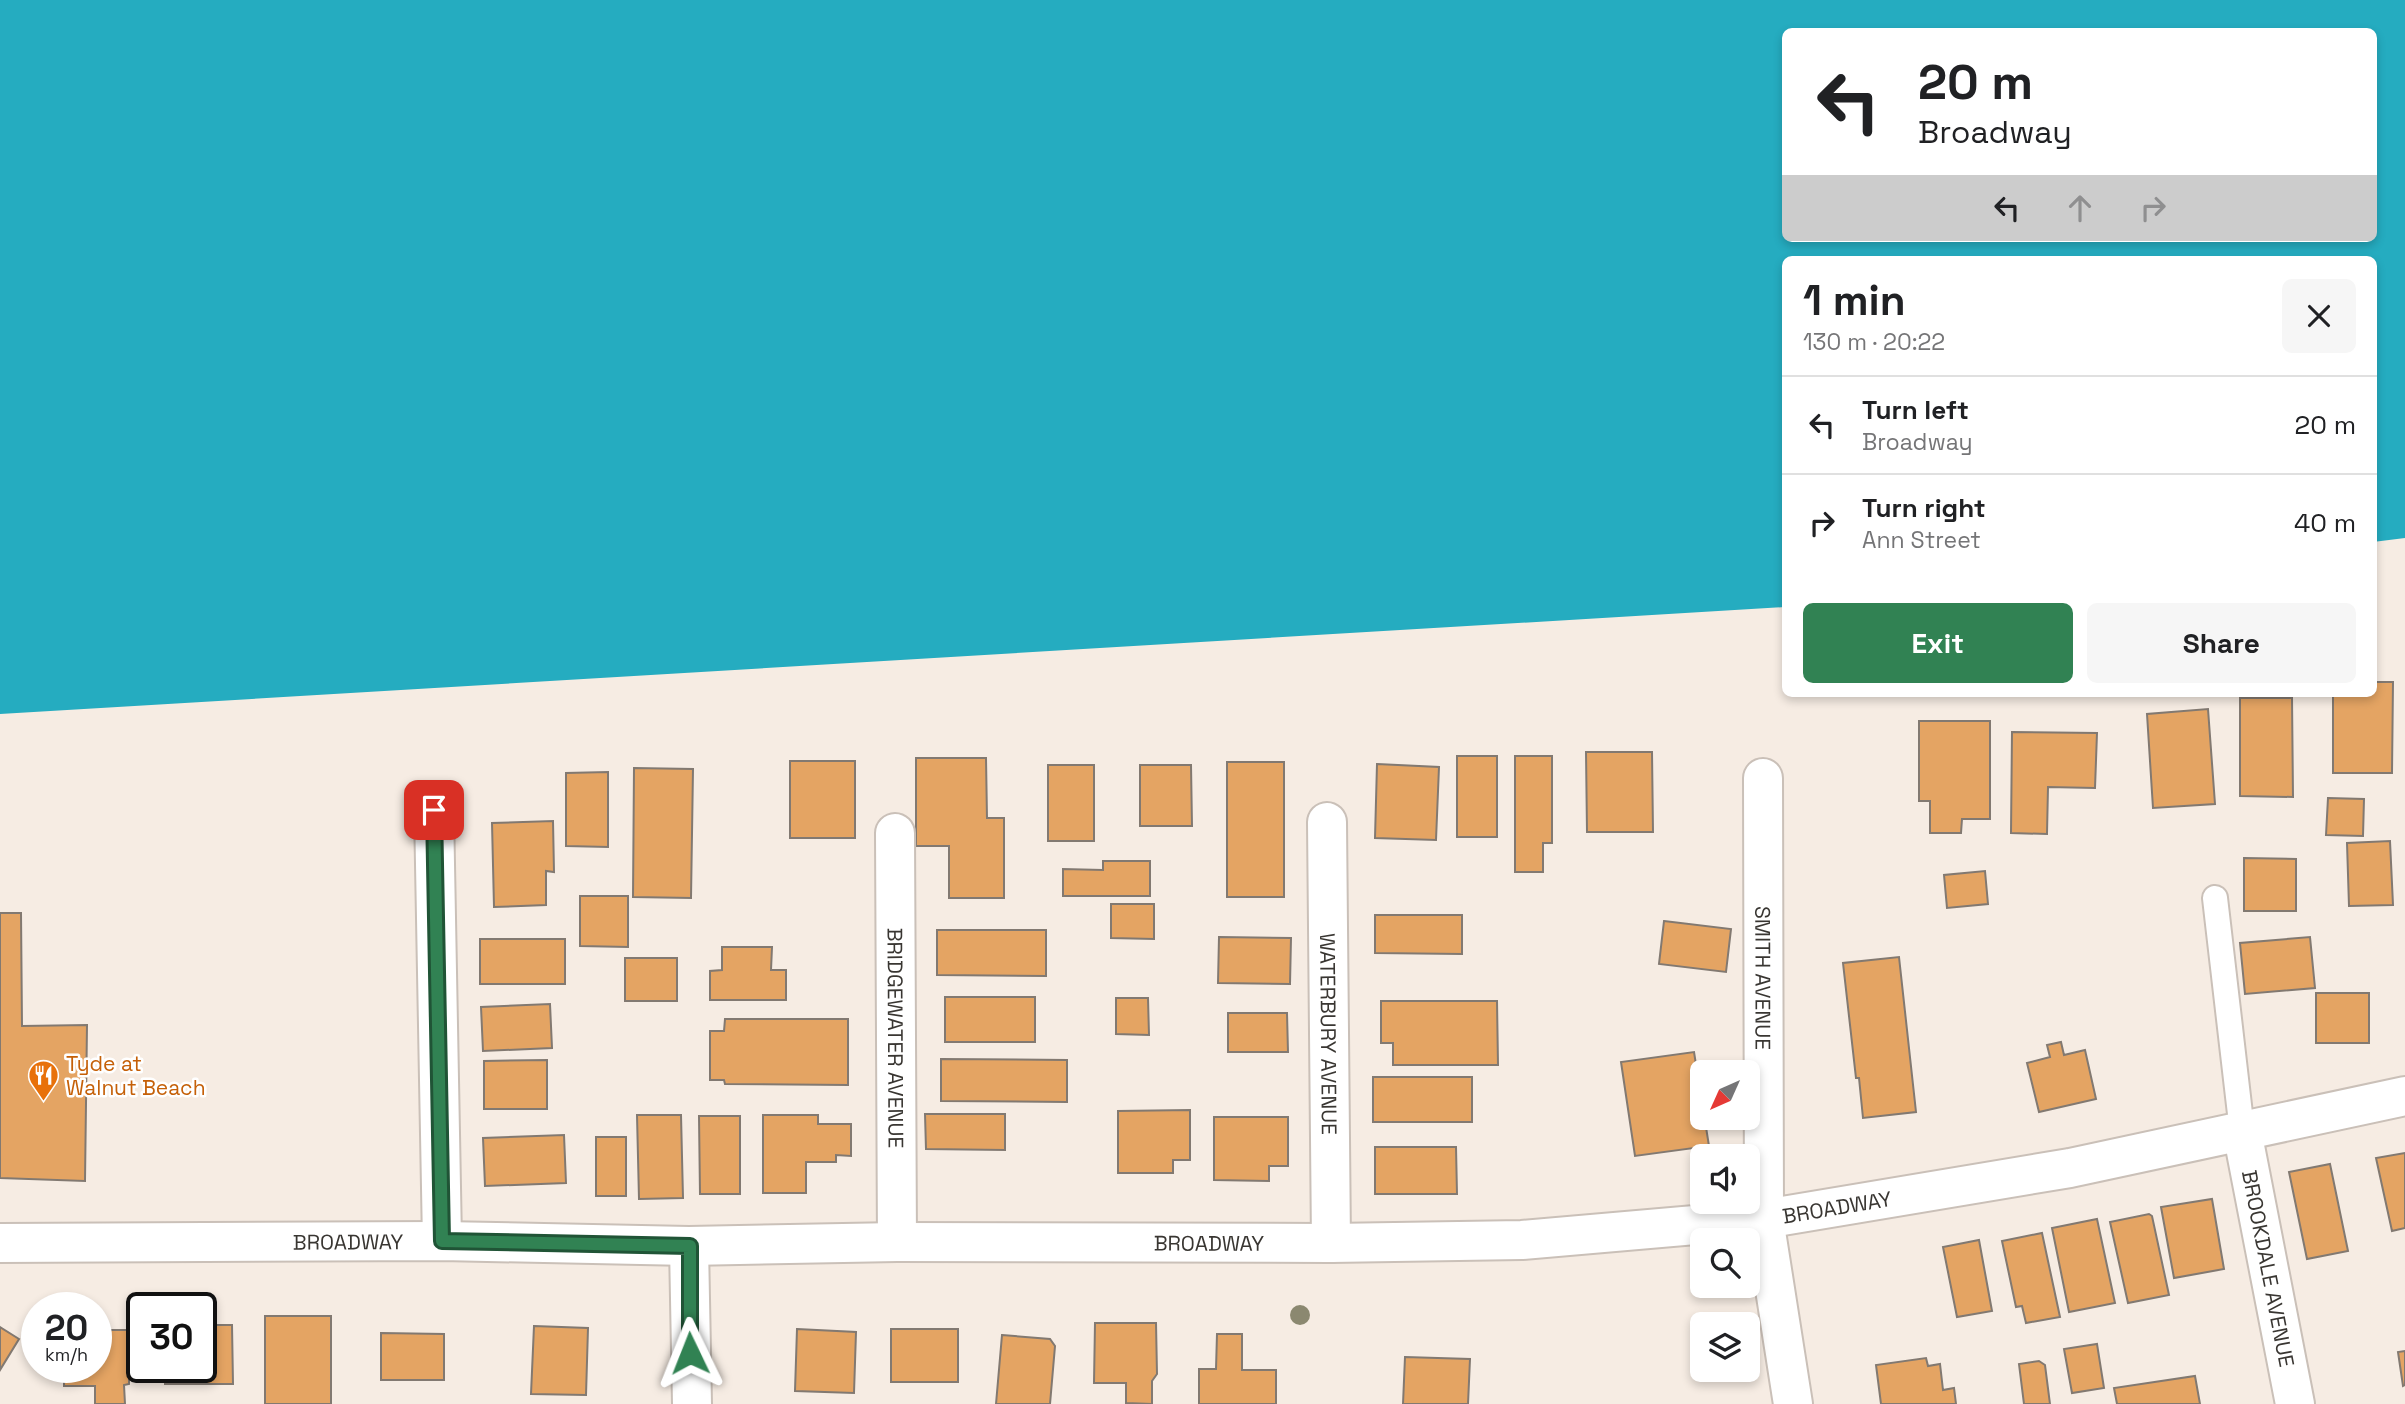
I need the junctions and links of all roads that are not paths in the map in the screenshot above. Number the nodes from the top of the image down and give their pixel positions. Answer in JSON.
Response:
{"nodes":[{"id":1,"x":1763,"y":778,"type":"dead end"},
{"id":2,"x":434,"y":810,"type":"dead end"},
{"id":3,"x":1326,"y":822,"type":"dead end"},
{"id":4,"x":895,"y":833,"type":"dead end"},
{"id":5,"x":2215,"y":898,"type":"dead end"},
{"id":6,"x":2405,"y":1096,"type":"edge"},
{"id":7,"x":2242,"y":1131,"type":"junction"},
{"id":8,"x":1765,"y":1219,"type":"junction"},
{"id":9,"x":442,"y":1241,"type":"junction"},
{"id":10,"x":897,"y":1242,"type":"junction"},
{"id":11,"x":0,"y":1243,"type":"edge"},
{"id":12,"x":1331,"y":1244,"type":"junction"},
{"id":13,"x":690,"y":1246,"type":"junction"},
{"id":14,"x":692,"y":1404,"type":"edge"},
{"id":15,"x":1793,"y":1404,"type":"edge"},
{"id":16,"x":2295,"y":1404,"type":"edge"}],
"edges":[{"from":1,"to":8,"type":"street","name":"SMITH AVENUE"},
{"from":2,"to":9,"type":"street"},
{"from":3,"to":12,"type":"street","name":"WATERBURY AVENUE"},
{"from":4,"to":10,"type":"street","name":"BRIDGEWATER AVENUE"},
{"from":5,"to":7,"type":"lane"},
{"from":6,"to":7,"type":"street","name":"BROADWAY"},
{"from":7,"to":8,"type":"street","name":"BROADWAY"},
{"from":7,"to":16,"type":"street","name":"BROOKDALE AVENUE"},
{"from":8,"to":12,"type":"street","name":"BROADWAY"},
{"from":8,"to":15,"type":"street","name":"SMITH AVENUE"},
{"from":9,"to":11,"type":"street","name":"BROADWAY"},
{"from":9,"to":13,"type":"street","name":"BROADWAY"},
{"from":10,"to":12,"type":"street","name":"BROADWAY"},
{"from":10,"to":13,"type":"street","name":"BROADWAY"},
{"from":13,"to":14,"type":"street"}]}
